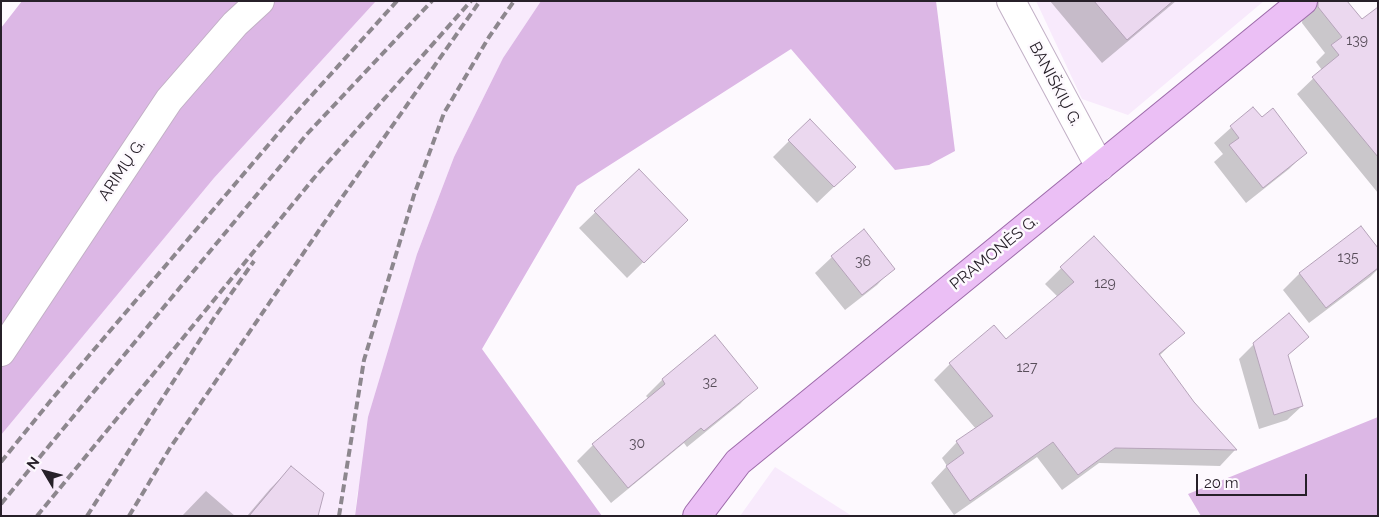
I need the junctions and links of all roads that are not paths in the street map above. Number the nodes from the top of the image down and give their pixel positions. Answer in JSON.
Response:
{"nodes":[{"id":1,"x":260,"y":1,"type":"edge"},
{"id":2,"x":1011,"y":1,"type":"edge"},
{"id":3,"x":1302,"y":1,"type":"edge"},
{"id":4,"x":1100,"y":167,"type":"junction"},
{"id":5,"x":1,"y":352,"type":"edge"},
{"id":6,"x":697,"y":516,"type":"edge"}],
"edges":[{"from":1,"to":5,"type":"street","name":"ARIMŲ G."},
{"from":2,"to":4,"type":"street","name":"BANIŠKIŲ G."},
{"from":3,"to":4,"type":"main road","name":"PRAMONĖS G."},
{"from":4,"to":6,"type":"main road","name":"PRAMONĖS G."}]}
